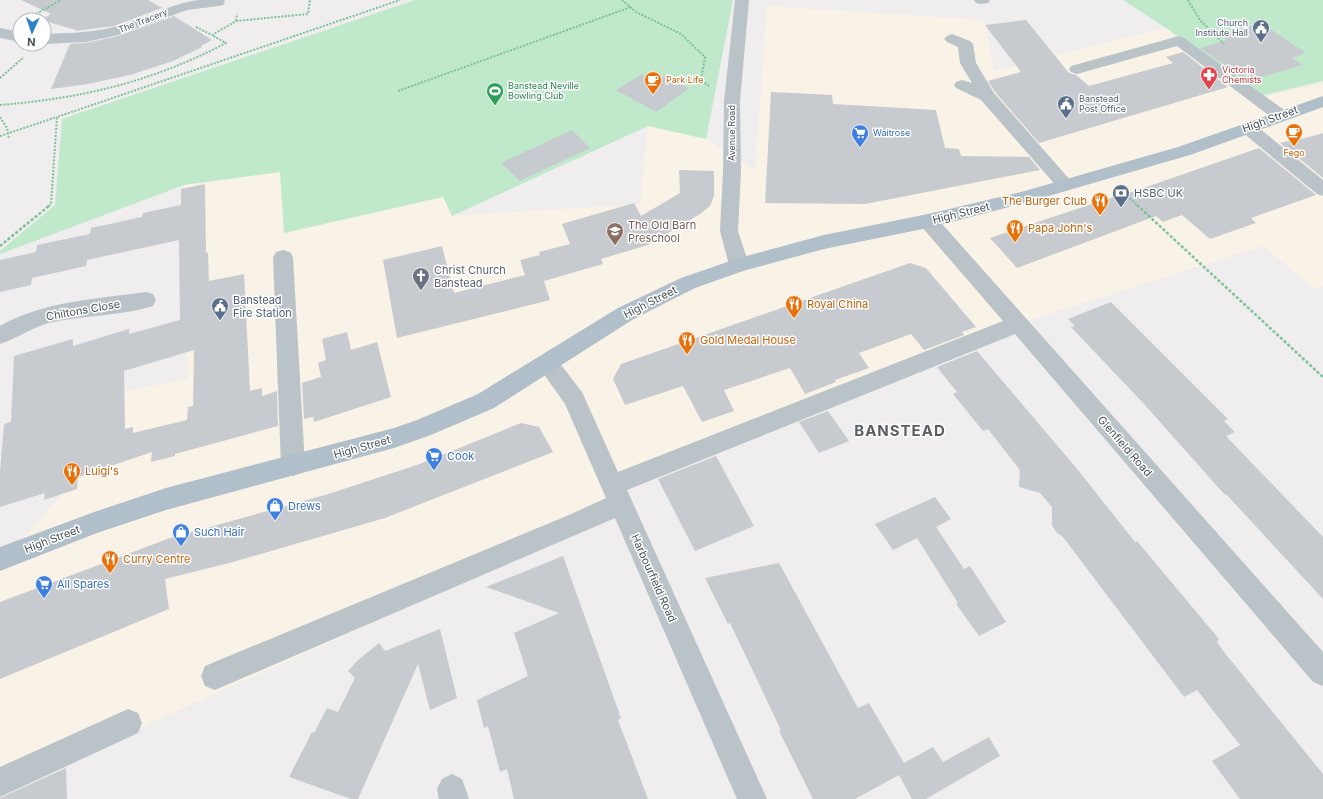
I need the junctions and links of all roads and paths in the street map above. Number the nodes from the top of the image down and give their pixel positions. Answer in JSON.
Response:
{"nodes":[{"id":1,"x":62,"y":0,"type":"edge"},
{"id":2,"x":310,"y":0,"type":"edge"},
{"id":3,"x":400,"y":0,"type":"edge"},
{"id":4,"x":622,"y":0,"type":"edge"},
{"id":5,"x":742,"y":0,"type":"edge"},
{"id":6,"x":1188,"y":0,"type":"edge"},
{"id":7,"x":218,"y":2,"type":"dead end"},
{"id":8,"x":631,"y":7,"type":"junction"},
{"id":9,"x":40,"y":12,"type":"edge"},
{"id":10,"x":236,"y":21,"type":"dead end"},
{"id":11,"x":0,"y":33,"type":"edge"},
{"id":12,"x":12,"y":35,"type":"edge"},
{"id":13,"x":212,"y":35,"type":"dead end"},
{"id":14,"x":52,"y":39,"type":"edge"},
{"id":15,"x":952,"y":39,"type":"dead end"},
{"id":16,"x":1227,"y":47,"type":"dead end"},
{"id":17,"x":24,"y":57,"type":"dead end"},
{"id":18,"x":1076,"y":69,"type":"dead end"},
{"id":19,"x":0,"y":78,"type":"edge"},
{"id":20,"x":962,"y":85,"type":"dead end"},
{"id":21,"x":398,"y":91,"type":"dead end"},
{"id":22,"x":987,"y":96,"type":"junction"},
{"id":23,"x":732,"y":100,"type":"junction"},
{"id":24,"x":1323,"y":101,"type":"edge"},
{"id":25,"x":0,"y":105,"type":"edge"},
{"id":26,"x":1281,"y":116,"type":"junction"},
{"id":27,"x":0,"y":117,"type":"edge"},
{"id":28,"x":57,"y":117,"type":"junction"},
{"id":29,"x":1248,"y":128,"type":"junction"},
{"id":30,"x":9,"y":134,"type":"junction"},
{"id":31,"x":0,"y":136,"type":"edge"},
{"id":32,"x":10,"y":139,"type":"dead end"},
{"id":33,"x":1103,"y":174,"type":"junction"},
{"id":34,"x":1065,"y":186,"type":"junction"},
{"id":35,"x":1323,"y":190,"type":"edge"},
{"id":36,"x":928,"y":221,"type":"junction"},
{"id":37,"x":0,"y":246,"type":"edge"},
{"id":38,"x":283,"y":257,"type":"dead end"},
{"id":39,"x":739,"y":265,"type":"junction"},
{"id":40,"x":146,"y":300,"type":"dead end"},
{"id":41,"x":1018,"y":324,"type":"junction"},
{"id":42,"x":0,"y":336,"type":"edge"},
{"id":43,"x":547,"y":363,"type":"junction"},
{"id":44,"x":1323,"y":376,"type":"edge"},
{"id":45,"x":293,"y":466,"type":"junction"},
{"id":46,"x":617,"y":494,"type":"junction"},
{"id":47,"x":0,"y":559,"type":"edge"},
{"id":48,"x":1323,"y":672,"type":"edge"},
{"id":49,"x":215,"y":676,"type":"dead end"},
{"id":50,"x":128,"y":723,"type":"dead end"},
{"id":51,"x":0,"y":782,"type":"edge"},
{"id":52,"x":752,"y":799,"type":"edge"}],
"edges":[{"from":1,"to":9,"type":"path"},
{"from":2,"to":10,"type":"path"},
{"from":3,"to":28,"type":"path"},
{"from":4,"to":8,"type":"path"},
{"from":5,"to":23,"type":"street","name":"Avenue Road"},
{"from":6,"to":16,"type":"path"},
{"from":7,"to":14,"type":"street","name":"The Tracery"},
{"from":8,"to":21,"type":"path"},
{"from":8,"to":23,"type":"path"},
{"from":11,"to":12,"type":"street"},
{"from":13,"to":25,"type":"path"},
{"from":15,"to":22,"type":"street"},
{"from":17,"to":19,"type":"path"},
{"from":18,"to":26,"type":"street"},
{"from":20,"to":22,"type":"street"},
{"from":22,"to":34,"type":"street"},
{"from":23,"to":39,"type":"street","name":"Avenue Road"},
{"from":24,"to":26,"type":"main road","name":"High Street"},
{"from":26,"to":29,"type":"main road","name":"High Street"},
{"from":27,"to":30,"type":"path"},
{"from":28,"to":30,"type":"path"},
{"from":28,"to":37,"type":"path"},
{"from":29,"to":33,"type":"main road","name":"High Street"},
{"from":29,"to":35,"type":"street"},
{"from":30,"to":31,"type":"path"},
{"from":30,"to":32,"type":"path"},
{"from":33,"to":34,"type":"main road","name":"High Street"},
{"from":33,"to":44,"type":"path"},
{"from":34,"to":36,"type":"main road","name":"High Street"},
{"from":36,"to":39,"type":"main road","name":"High Street"},
{"from":36,"to":41,"type":"street","name":"Glenfield Road"},
{"from":38,"to":45,"type":"street"},
{"from":39,"to":43,"type":"main road","name":"High Street"},
{"from":40,"to":42,"type":"street","name":"Chiltons Close"},
{"from":41,"to":46,"type":"street"},
{"from":41,"to":48,"type":"street","name":"Glenfield Road"},
{"from":43,"to":45,"type":"main road","name":"High Street"},
{"from":43,"to":46,"type":"street","name":"Harbourfield Road"},
{"from":45,"to":47,"type":"main road","name":"High Street"},
{"from":46,"to":49,"type":"street"},
{"from":46,"to":52,"type":"street","name":"Harbourfield Road"},
{"from":50,"to":51,"type":"street"}]}
